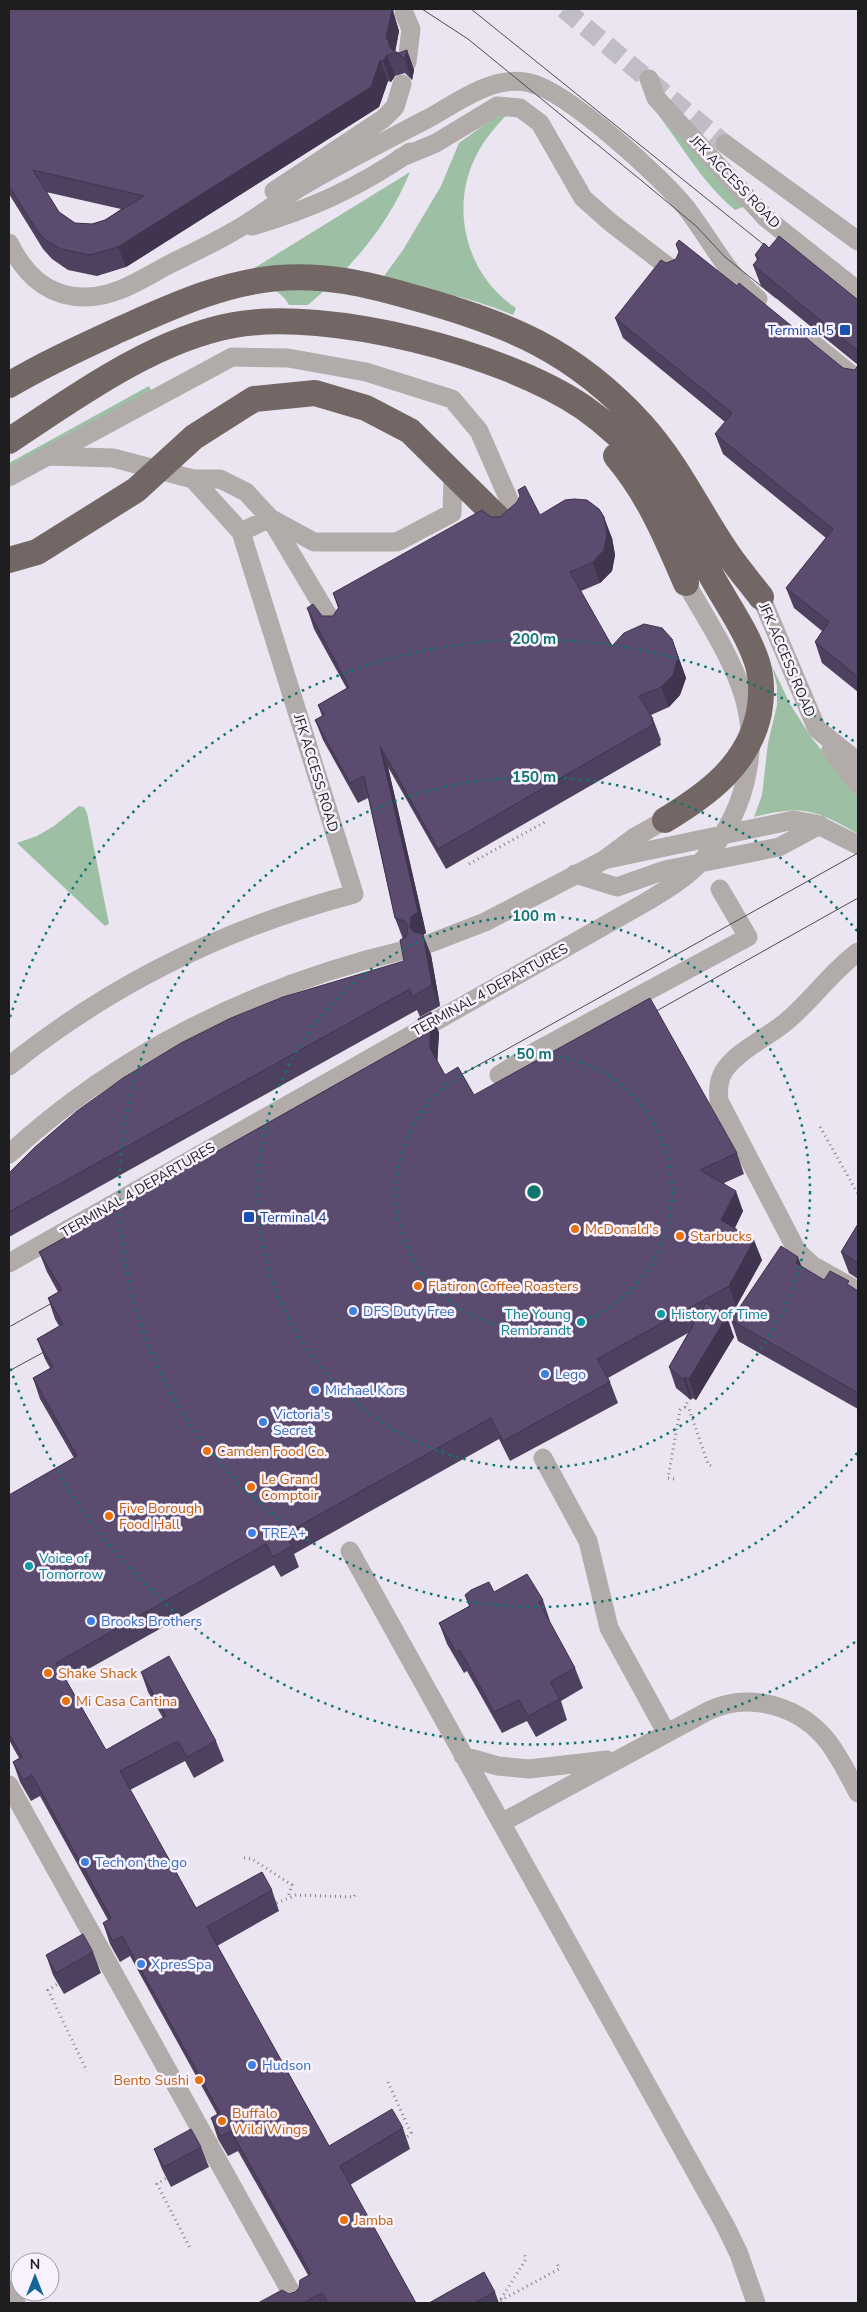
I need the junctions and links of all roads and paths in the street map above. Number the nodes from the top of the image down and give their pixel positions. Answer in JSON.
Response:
{"nodes":[{"id":1,"x":404,"y":13,"type":"dead end"},
{"id":2,"x":407,"y":62,"type":"edge"},
{"id":3,"x":649,"y":79,"type":"dead end"},
{"id":4,"x":402,"y":84,"type":"dead end"},
{"id":5,"x":496,"y":86,"type":"junction"},
{"id":6,"x":725,"y":144,"type":"tunnel mouth"},
{"id":7,"x":400,"y":158,"type":"junction"},
{"id":8,"x":234,"y":231,"type":"junction"},
{"id":9,"x":858,"y":241,"type":"edge"},
{"id":10,"x":9,"y":243,"type":"edge"},
{"id":11,"x":675,"y":272,"type":"edge"},
{"id":12,"x":858,"y":291,"type":"edge"},
{"id":13,"x":769,"y":308,"type":"edge"},
{"id":14,"x":800,"y":333,"type":"edge"},
{"id":15,"x":450,"y":350,"type":"junction"},
{"id":16,"x":858,"y":380,"type":"edge"},
{"id":17,"x":9,"y":384,"type":"edge"},
{"id":18,"x":9,"y":441,"type":"edge"},
{"id":19,"x":48,"y":456,"type":"junction"},
{"id":20,"x":453,"y":474,"type":"junction"},
{"id":21,"x":9,"y":477,"type":"edge"},
{"id":22,"x":193,"y":479,"type":"junction"},
{"id":23,"x":270,"y":518,"type":"junction"},
{"id":24,"x":510,"y":520,"type":"joint"},
{"id":25,"x":241,"y":532,"type":"junction"},
{"id":26,"x":9,"y":560,"type":"edge"},
{"id":27,"x":686,"y":583,"type":"joint"},
{"id":28,"x":761,"y":597,"type":"joint"},
{"id":29,"x":335,"y":627,"type":"edge"},
{"id":30,"x":817,"y":729,"type":"junction"},
{"id":31,"x":858,"y":762,"type":"edge"},
{"id":32,"x":858,"y":785,"type":"edge"},
{"id":33,"x":665,"y":820,"type":"joint"},
{"id":34,"x":545,"y":822,"type":"dead end"},
{"id":35,"x":820,"y":825,"type":"junction"},
{"id":36,"x":858,"y":845,"type":"edge"},
{"id":37,"x":604,"y":860,"type":"junction"},
{"id":38,"x":469,"y":864,"type":"dead end"},
{"id":39,"x":575,"y":874,"type":"junction"},
{"id":40,"x":720,"y":889,"type":"dead end"},
{"id":41,"x":428,"y":944,"type":"dead end"},
{"id":42,"x":405,"y":950,"type":"edge"},
{"id":43,"x":858,"y":952,"type":"edge"},
{"id":44,"x":9,"y":1066,"type":"edge"},
{"id":45,"x":499,"y":1075,"type":"dead end"},
{"id":46,"x":820,"y":1126,"type":"dead end"},
{"id":47,"x":9,"y":1154,"type":"edge"},
{"id":48,"x":858,"y":1194,"type":"edge"},
{"id":49,"x":9,"y":1263,"type":"edge"},
{"id":50,"x":858,"y":1291,"type":"edge"},
{"id":51,"x":694,"y":1390,"type":"edge"},
{"id":52,"x":685,"y":1407,"type":"junction"},
{"id":53,"x":543,"y":1458,"type":"dead end"},
{"id":54,"x":713,"y":1467,"type":"dead end"},
{"id":55,"x":674,"y":1480,"type":"dead end"},
{"id":56,"x":350,"y":1551,"type":"dead end"},
{"id":57,"x":666,"y":1732,"type":"junction"},
{"id":58,"x":463,"y":1756,"type":"junction"},
{"id":59,"x":619,"y":1758,"type":"junction"},
{"id":60,"x":9,"y":1785,"type":"edge"},
{"id":61,"x":858,"y":1793,"type":"edge"},
{"id":62,"x":501,"y":1823,"type":"junction"},
{"id":63,"x":244,"y":1858,"type":"dead end"},
{"id":64,"x":356,"y":1892,"type":"dead end"},
{"id":65,"x":288,"y":1898,"type":"junction"},
{"id":66,"x":264,"y":1910,"type":"edge"},
{"id":67,"x":67,"y":1979,"type":"edge"},
{"id":68,"x":87,"y":2070,"type":"dead end"},
{"id":69,"x":388,"y":2082,"type":"dead end"},
{"id":70,"x":397,"y":2144,"type":"edge"},
{"id":71,"x":175,"y":2174,"type":"edge"},
{"id":72,"x":190,"y":2248,"type":"dead end"},
{"id":73,"x":524,"y":2253,"type":"dead end"},
{"id":74,"x":557,"y":2263,"type":"dead end"},
{"id":75,"x":9,"y":2290,"type":"edge"},
{"id":76,"x":501,"y":2299,"type":"junction"},
{"id":77,"x":16,"y":2303,"type":"edge"},
{"id":78,"x":297,"y":2303,"type":"edge"},
{"id":79,"x":496,"y":2303,"type":"edge"},
{"id":80,"x":756,"y":2303,"type":"edge"}],
"edges":[{"from":1,"to":2,"type":"street"},
{"from":3,"to":12,"type":"street","name":"JFK ACCESS ROAD"},
{"from":4,"to":8,"type":"street"},
{"from":5,"to":7,"type":"street"},
{"from":5,"to":8,"type":"street"},
{"from":5,"to":13,"type":"street"},
{"from":6,"to":9,"type":"street"},
{"from":7,"to":8,"type":"street"},
{"from":7,"to":11,"type":"street"},
{"from":8,"to":10,"type":"street"},
{"from":14,"to":16,"type":"street"},
{"from":15,"to":18,"type":"highway"},
{"from":15,"to":27,"type":"highway"},
{"from":15,"to":33,"type":"highway"},
{"from":17,"to":28,"type":"highway"},
{"from":19,"to":21,"type":"street"},
{"from":19,"to":22,"type":"street"},
{"from":19,"to":24,"type":"street"},
{"from":20,"to":23,"type":"street"},
{"from":20,"to":24,"type":"highway"},
{"from":20,"to":26,"type":"highway"},
{"from":22,"to":23,"type":"street"},
{"from":22,"to":25,"type":"street","name":"JFK ACCESS ROAD"},
{"from":23,"to":25,"type":"street"},
{"from":23,"to":29,"type":"street"},
{"from":25,"to":44,"type":"street","name":"JFK ACCESS ROAD"},
{"from":27,"to":49,"type":"street","name":"TERMINAL 4 DEPARTURES"},
{"from":28,"to":30,"type":"street","name":"JFK ACCESS ROAD"},
{"from":30,"to":31,"type":"street","name":"JFK ACCESS ROAD"},
{"from":30,"to":32,"type":"street"},
{"from":33,"to":37,"type":"street"},
{"from":34,"to":38,"type":"path"},
{"from":35,"to":36,"type":"street"},
{"from":35,"to":37,"type":"street"},
{"from":35,"to":39,"type":"street"},
{"from":37,"to":39,"type":"street"},
{"from":39,"to":41,"type":"street"},
{"from":40,"to":45,"type":"street"},
{"from":42,"to":47,"type":"street"},
{"from":43,"to":50,"type":"street"},
{"from":46,"to":48,"type":"path"},
{"from":51,"to":52,"type":"path"},
{"from":52,"to":54,"type":"path"},
{"from":52,"to":55,"type":"path"},
{"from":53,"to":57,"type":"street"},
{"from":56,"to":58,"type":"street"},
{"from":57,"to":59,"type":"street"},
{"from":57,"to":61,"type":"street"},
{"from":58,"to":59,"type":"street"},
{"from":58,"to":62,"type":"street"},
{"from":59,"to":62,"type":"street"},
{"from":60,"to":78,"type":"street"},
{"from":62,"to":80,"type":"street"},
{"from":63,"to":65,"type":"path"},
{"from":64,"to":65,"type":"path"},
{"from":65,"to":66,"type":"path"},
{"from":67,"to":68,"type":"path"},
{"from":69,"to":70,"type":"path"},
{"from":71,"to":72,"type":"path"},
{"from":73,"to":76,"type":"path"},
{"from":74,"to":76,"type":"path"},
{"from":75,"to":77,"type":"street"},
{"from":76,"to":79,"type":"path"}]}
